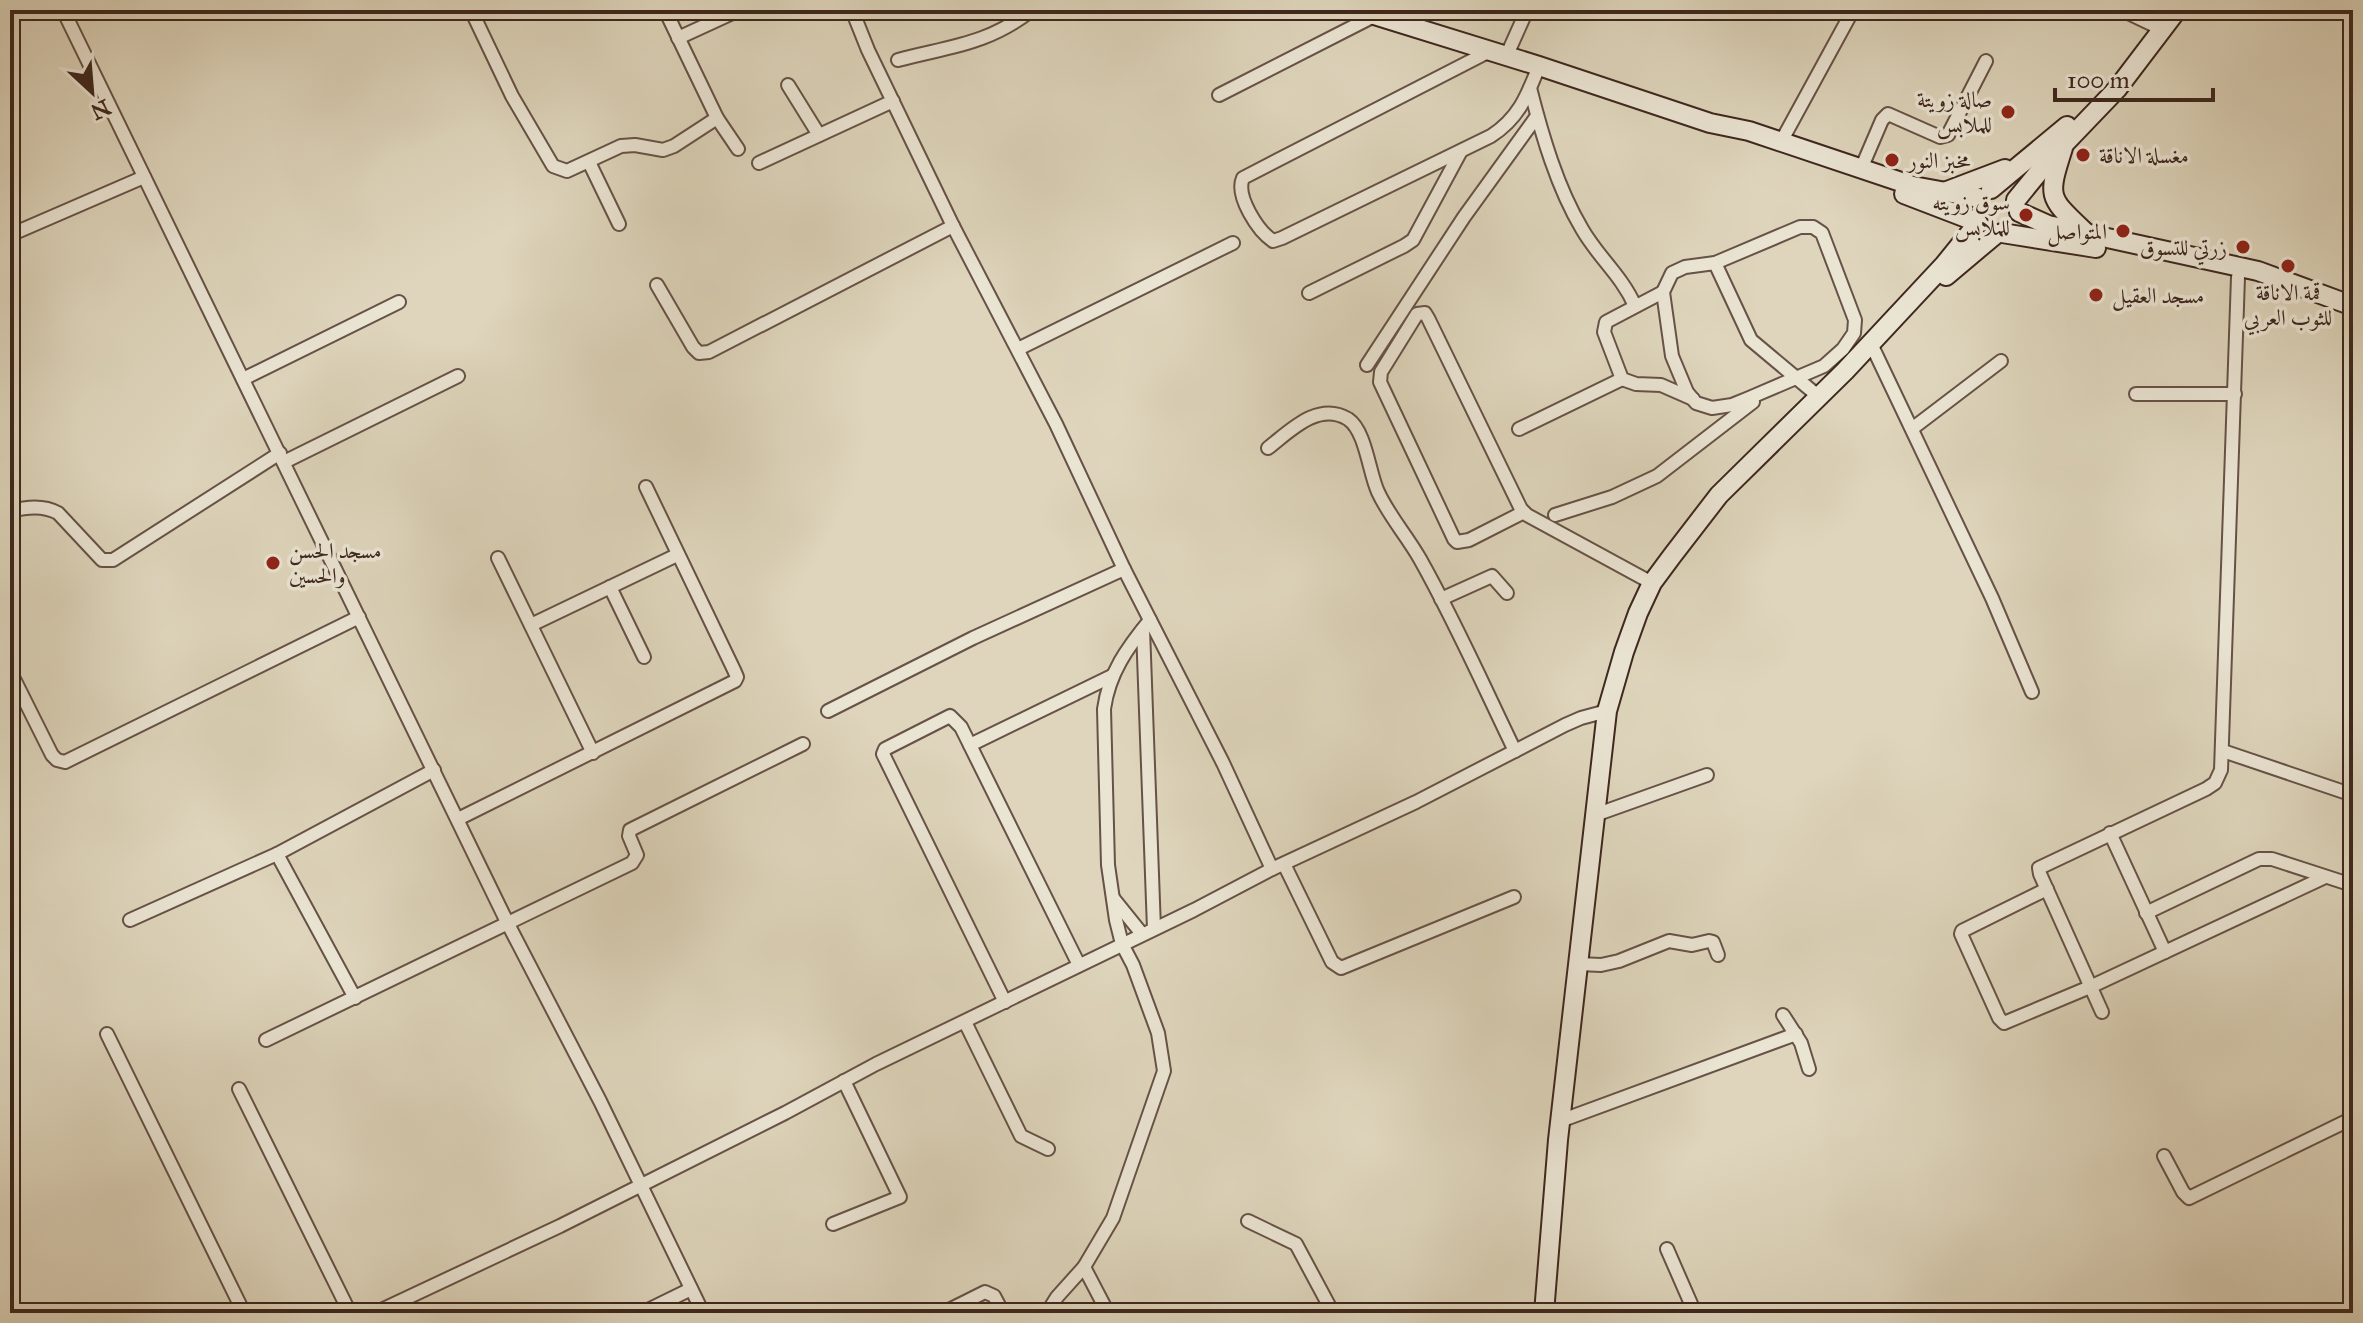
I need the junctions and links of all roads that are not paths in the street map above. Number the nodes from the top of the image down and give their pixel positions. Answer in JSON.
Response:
{"nodes":[{"id":1,"x":63,"y":10,"type":"edge"},
{"id":2,"x":471,"y":10,"type":"edge"},
{"id":3,"x":665,"y":10,"type":"edge"},
{"id":4,"x":739,"y":10,"type":"edge"},
{"id":5,"x":852,"y":10,"type":"edge"},
{"id":6,"x":1032,"y":10,"type":"edge"},
{"id":7,"x":1527,"y":10,"type":"edge"},
{"id":8,"x":1853,"y":10,"type":"edge"},
{"id":9,"x":2122,"y":10,"type":"edge"},
{"id":10,"x":2177,"y":10,"type":"edge"},
{"id":11,"x":1366,"y":13,"type":"edge"},
{"id":12,"x":2164,"y":30,"type":"junction"},
{"id":13,"x":678,"y":38,"type":"junction"},
{"id":14,"x":1497,"y":54,"type":"junction"},
{"id":15,"x":898,"y":60,"type":"dead end"},
{"id":16,"x":1986,"y":61,"type":"dead end"},
{"id":17,"x":1539,"y":66,"type":"junction"},
{"id":18,"x":2133,"y":69,"type":"junction"},
{"id":19,"x":788,"y":85,"type":"dead end"},
{"id":20,"x":1530,"y":88,"type":"junction"},
{"id":21,"x":1219,"y":95,"type":"dead end"},
{"id":22,"x":893,"y":101,"type":"junction"},
{"id":23,"x":1537,"y":116,"type":"junction"},
{"id":24,"x":717,"y":118,"type":"junction"},
{"id":25,"x":1710,"y":123,"type":"junction"},
{"id":26,"x":819,"y":135,"type":"junction"},
{"id":27,"x":1781,"y":142,"type":"junction"},
{"id":28,"x":2064,"y":145,"type":"junction"},
{"id":29,"x":738,"y":149,"type":"dead end"},
{"id":30,"x":1461,"y":151,"type":"junction"},
{"id":31,"x":2033,"y":155,"type":"junction"},
{"id":32,"x":589,"y":162,"type":"junction"},
{"id":33,"x":759,"y":163,"type":"dead end"},
{"id":34,"x":1861,"y":169,"type":"junction"},
{"id":35,"x":144,"y":177,"type":"junction"},
{"id":36,"x":1942,"y":192,"type":"junction"},
{"id":37,"x":1985,"y":194,"type":"junction"},
{"id":38,"x":2018,"y":206,"type":"junction"},
{"id":39,"x":1977,"y":223,"type":"junction"},
{"id":40,"x":619,"y":224,"type":"dead end"},
{"id":41,"x":953,"y":226,"type":"junction"},
{"id":42,"x":1999,"y":233,"type":"junction"},
{"id":43,"x":2087,"y":234,"type":"junction"},
{"id":44,"x":10,"y":235,"type":"edge"},
{"id":45,"x":1233,"y":243,"type":"dead end"},
{"id":46,"x":1715,"y":263,"type":"junction"},
{"id":47,"x":2238,"y":277,"type":"junction"},
{"id":48,"x":2283,"y":282,"type":"junction"},
{"id":49,"x":657,"y":285,"type":"dead end"},
{"id":50,"x":1663,"y":292,"type":"junction"},
{"id":51,"x":1309,"y":293,"type":"dead end"},
{"id":52,"x":399,"y":302,"type":"dead end"},
{"id":53,"x":1635,"y":306,"type":"junction"},
{"id":54,"x":2353,"y":306,"type":"edge"},
{"id":55,"x":1873,"y":348,"type":"junction"},
{"id":56,"x":1018,"y":349,"type":"junction"},
{"id":57,"x":2001,"y":361,"type":"dead end"},
{"id":58,"x":1367,"y":365,"type":"dead end"},
{"id":59,"x":1845,"y":371,"type":"junction"},
{"id":60,"x":458,"y":376,"type":"dead end"},
{"id":61,"x":1796,"y":378,"type":"junction"},
{"id":62,"x":243,"y":379,"type":"junction"},
{"id":63,"x":1622,"y":379,"type":"junction"},
{"id":64,"x":1768,"y":390,"type":"junction"},
{"id":65,"x":2136,"y":394,"type":"dead end"},
{"id":66,"x":2235,"y":394,"type":"junction"},
{"id":67,"x":1818,"y":396,"type":"junction"},
{"id":68,"x":1693,"y":399,"type":"junction"},
{"id":69,"x":1913,"y":428,"type":"junction"},
{"id":70,"x":1519,"y":429,"type":"dead end"},
{"id":71,"x":1268,"y":448,"type":"dead end"},
{"id":72,"x":282,"y":457,"type":"junction"},
{"id":73,"x":646,"y":487,"type":"dead end"},
{"id":74,"x":10,"y":511,"type":"edge"},
{"id":75,"x":1524,"y":512,"type":"junction"},
{"id":76,"x":1555,"y":515,"type":"dead end"},
{"id":77,"x":677,"y":555,"type":"junction"},
{"id":78,"x":498,"y":558,"type":"dead end"},
{"id":79,"x":1124,"y":569,"type":"junction"},
{"id":80,"x":1652,"y":583,"type":"junction"},
{"id":81,"x":610,"y":587,"type":"junction"},
{"id":82,"x":1507,"y":593,"type":"dead end"},
{"id":83,"x":1441,"y":599,"type":"junction"},
{"id":84,"x":359,"y":617,"type":"junction"},
{"id":85,"x":531,"y":625,"type":"junction"},
{"id":86,"x":1146,"y":625,"type":"junction"},
{"id":87,"x":644,"y":657,"type":"dead end"},
{"id":88,"x":10,"y":671,"type":"edge"},
{"id":89,"x":1112,"y":676,"type":"junction"},
{"id":90,"x":2032,"y":692,"type":"dead end"},
{"id":91,"x":828,"y":711,"type":"dead end"},
{"id":92,"x":1607,"y":711,"type":"junction"},
{"id":93,"x":803,"y":744,"type":"dead end"},
{"id":94,"x":970,"y":745,"type":"junction"},
{"id":95,"x":1515,"y":751,"type":"junction"},
{"id":96,"x":2223,"y":751,"type":"junction"},
{"id":97,"x":593,"y":753,"type":"junction"},
{"id":98,"x":434,"y":770,"type":"junction"},
{"id":99,"x":1707,"y":775,"type":"dead end"},
{"id":100,"x":2353,"y":795,"type":"edge"},
{"id":101,"x":1595,"y":815,"type":"junction"},
{"id":102,"x":458,"y":819,"type":"junction"},
{"id":103,"x":2110,"y":833,"type":"junction"},
{"id":104,"x":277,"y":854,"type":"junction"},
{"id":105,"x":1278,"y":866,"type":"junction"},
{"id":106,"x":2325,"y":877,"type":"junction"},
{"id":107,"x":2346,"y":883,"type":"dead end"},
{"id":108,"x":2047,"y":889,"type":"junction"},
{"id":109,"x":1514,"y":897,"type":"dead end"},
{"id":110,"x":1113,"y":898,"type":"junction"},
{"id":111,"x":2146,"y":913,"type":"junction"},
{"id":112,"x":130,"y":920,"type":"dead end"},
{"id":113,"x":508,"y":924,"type":"junction"},
{"id":114,"x":1148,"y":932,"type":"junction"},
{"id":115,"x":1122,"y":944,"type":"junction"},
{"id":116,"x":2165,"y":952,"type":"junction"},
{"id":117,"x":1718,"y":955,"type":"dead end"},
{"id":118,"x":1579,"y":964,"type":"junction"},
{"id":119,"x":1079,"y":965,"type":"junction"},
{"id":120,"x":2090,"y":987,"type":"junction"},
{"id":121,"x":355,"y":998,"type":"junction"},
{"id":122,"x":1005,"y":1002,"type":"junction"},
{"id":123,"x":2102,"y":1012,"type":"dead end"},
{"id":124,"x":1783,"y":1015,"type":"dead end"},
{"id":125,"x":965,"y":1022,"type":"junction"},
{"id":126,"x":107,"y":1034,"type":"dead end"},
{"id":127,"x":1796,"y":1034,"type":"junction"},
{"id":128,"x":266,"y":1040,"type":"dead end"},
{"id":129,"x":1809,"y":1069,"type":"dead end"},
{"id":130,"x":844,"y":1081,"type":"junction"},
{"id":131,"x":239,"y":1089,"type":"dead end"},
{"id":132,"x":2353,"y":1118,"type":"edge"},
{"id":133,"x":1560,"y":1121,"type":"junction"},
{"id":134,"x":1048,"y":1149,"type":"dead end"},
{"id":135,"x":2164,"y":1156,"type":"dead end"},
{"id":136,"x":642,"y":1184,"type":"junction"},
{"id":137,"x":1248,"y":1221,"type":"dead end"},
{"id":138,"x":833,"y":1224,"type":"dead end"},
{"id":139,"x":1667,"y":1249,"type":"dead end"},
{"id":140,"x":1084,"y":1267,"type":"junction"},
{"id":141,"x":691,"y":1289,"type":"junction"},
{"id":142,"x":244,"y":1313,"type":"edge"},
{"id":143,"x":350,"y":1313,"type":"edge"},
{"id":144,"x":375,"y":1313,"type":"edge"},
{"id":145,"x":642,"y":1313,"type":"edge"},
{"id":146,"x":703,"y":1313,"type":"edge"},
{"id":147,"x":943,"y":1313,"type":"edge"},
{"id":148,"x":1003,"y":1313,"type":"edge"},
{"id":149,"x":1047,"y":1313,"type":"edge"},
{"id":150,"x":1108,"y":1313,"type":"edge"},
{"id":151,"x":1333,"y":1313,"type":"edge"},
{"id":152,"x":1544,"y":1313,"type":"edge"},
{"id":153,"x":1695,"y":1313,"type":"edge"}],
"edges":[{"from":1,"to":35,"type":"street"},
{"from":2,"to":32,"type":"street"},
{"from":3,"to":13,"type":"street"},
{"from":4,"to":13,"type":"street"},
{"from":5,"to":22,"type":"street"},
{"from":6,"to":15,"type":"street"},
{"from":7,"to":14,"type":"street"},
{"from":8,"to":27,"type":"street"},
{"from":9,"to":12,"type":"street"},
{"from":10,"to":12,"type":"main road"},
{"from":11,"to":14,"type":"main road"},
{"from":11,"to":21,"type":"street"},
{"from":12,"to":18,"type":"main road"},
{"from":13,"to":24,"type":"street"},
{"from":14,"to":17,"type":"main road"},
{"from":14,"to":30,"type":"street"},
{"from":16,"to":34,"type":"street"},
{"from":17,"to":20,"type":"street"},
{"from":17,"to":25,"type":"main road"},
{"from":18,"to":28,"type":"main road"},
{"from":18,"to":31,"type":"main road"},
{"from":19,"to":26,"type":"street"},
{"from":20,"to":23,"type":"street"},
{"from":20,"to":30,"type":"street"},
{"from":22,"to":26,"type":"street"},
{"from":22,"to":41,"type":"street"},
{"from":23,"to":53,"type":"street"},
{"from":23,"to":58,"type":"street"},
{"from":24,"to":29,"type":"street"},
{"from":24,"to":32,"type":"street"},
{"from":25,"to":27,"type":"main road"},
{"from":25,"to":39,"type":"main road"},
{"from":26,"to":33,"type":"street"},
{"from":27,"to":34,"type":"main road"},
{"from":28,"to":38,"type":"main road"},
{"from":28,"to":43,"type":"main road"},
{"from":30,"to":51,"type":"street"},
{"from":31,"to":36,"type":"main road"},
{"from":31,"to":37,"type":"main road"},
{"from":32,"to":40,"type":"street"},
{"from":34,"to":36,"type":"main road"},
{"from":35,"to":44,"type":"street"},
{"from":35,"to":62,"type":"street"},
{"from":36,"to":37,"type":"main road"},
{"from":37,"to":38,"type":"main road"},
{"from":37,"to":39,"type":"main road"},
{"from":38,"to":42,"type":"main road"},
{"from":38,"to":43,"type":"main road"},
{"from":39,"to":42,"type":"main road"},
{"from":39,"to":59,"type":"main road"},
{"from":41,"to":49,"type":"street"},
{"from":41,"to":56,"type":"street"},
{"from":42,"to":47,"type":"main road"},
{"from":42,"to":55,"type":"main road"},
{"from":43,"to":48,"type":"main road"},
{"from":45,"to":56,"type":"street"},
{"from":46,"to":50,"type":"street"},
{"from":46,"to":61,"type":"street"},
{"from":46,"to":61,"type":"street"},
{"from":47,"to":48,"type":"main road"},
{"from":47,"to":66,"type":"street"},
{"from":48,"to":54,"type":"main road"},
{"from":50,"to":53,"type":"street"},
{"from":50,"to":68,"type":"street"},
{"from":52,"to":62,"type":"street"},
{"from":53,"to":63,"type":"street"},
{"from":55,"to":59,"type":"main road"},
{"from":55,"to":69,"type":"street"},
{"from":56,"to":79,"type":"street"},
{"from":57,"to":69,"type":"street"},
{"from":59,"to":67,"type":"main road"},
{"from":60,"to":72,"type":"street"},
{"from":61,"to":64,"type":"street"},
{"from":61,"to":67,"type":"street"},
{"from":62,"to":72,"type":"street"},
{"from":63,"to":68,"type":"street"},
{"from":63,"to":70,"type":"street"},
{"from":64,"to":68,"type":"street"},
{"from":64,"to":76,"type":"street"},
{"from":65,"to":66,"type":"street"},
{"from":66,"to":96,"type":"street"},
{"from":67,"to":80,"type":"main road"},
{"from":69,"to":90,"type":"street"},
{"from":71,"to":83,"type":"street"},
{"from":72,"to":74,"type":"street"},
{"from":72,"to":84,"type":"street"},
{"from":73,"to":77,"type":"street"},
{"from":75,"to":75,"type":"street"},
{"from":75,"to":80,"type":"street"},
{"from":77,"to":81,"type":"street"},
{"from":77,"to":97,"type":"street"},
{"from":78,"to":85,"type":"street"},
{"from":79,"to":86,"type":"street"},
{"from":79,"to":91,"type":"street"},
{"from":80,"to":92,"type":"main road"},
{"from":81,"to":85,"type":"street"},
{"from":81,"to":87,"type":"street"},
{"from":82,"to":83,"type":"street"},
{"from":83,"to":95,"type":"street"},
{"from":84,"to":88,"type":"street"},
{"from":84,"to":98,"type":"street"},
{"from":85,"to":97,"type":"street"},
{"from":86,"to":89,"type":"street"},
{"from":86,"to":105,"type":"street"},
{"from":86,"to":114,"type":"street"},
{"from":89,"to":94,"type":"street"},
{"from":89,"to":110,"type":"street"},
{"from":92,"to":95,"type":"street"},
{"from":92,"to":101,"type":"main road"},
{"from":93,"to":113,"type":"street"},
{"from":94,"to":119,"type":"street"},
{"from":94,"to":122,"type":"street"},
{"from":95,"to":105,"type":"street"},
{"from":96,"to":100,"type":"street"},
{"from":96,"to":103,"type":"street"},
{"from":97,"to":102,"type":"street"},
{"from":98,"to":102,"type":"street"},
{"from":98,"to":104,"type":"street"},
{"from":99,"to":101,"type":"street"},
{"from":101,"to":118,"type":"main road"},
{"from":102,"to":113,"type":"street"},
{"from":103,"to":108,"type":"street"},
{"from":103,"to":111,"type":"street"},
{"from":104,"to":112,"type":"street"},
{"from":104,"to":121,"type":"street"},
{"from":105,"to":109,"type":"street"},
{"from":105,"to":114,"type":"street"},
{"from":106,"to":107,"type":"street"},
{"from":106,"to":111,"type":"street"},
{"from":106,"to":116,"type":"street"},
{"from":108,"to":120,"type":"street"},
{"from":108,"to":120,"type":"street"},
{"from":110,"to":114,"type":"street"},
{"from":110,"to":115,"type":"street"},
{"from":111,"to":116,"type":"street"},
{"from":113,"to":121,"type":"street"},
{"from":113,"to":136,"type":"street"},
{"from":114,"to":115,"type":"street"},
{"from":115,"to":119,"type":"street"},
{"from":115,"to":140,"type":"street"},
{"from":116,"to":120,"type":"street"},
{"from":117,"to":118,"type":"street"},
{"from":118,"to":133,"type":"main road"},
{"from":119,"to":122,"type":"street"},
{"from":120,"to":123,"type":"street"},
{"from":121,"to":128,"type":"street"},
{"from":122,"to":125,"type":"street"},
{"from":124,"to":127,"type":"street"},
{"from":125,"to":130,"type":"street"},
{"from":125,"to":134,"type":"street"},
{"from":126,"to":142,"type":"street"},
{"from":127,"to":129,"type":"street"},
{"from":127,"to":133,"type":"street"},
{"from":130,"to":136,"type":"street"},
{"from":130,"to":138,"type":"street"},
{"from":131,"to":143,"type":"street"},
{"from":132,"to":135,"type":"street"},
{"from":133,"to":152,"type":"main road"},
{"from":136,"to":141,"type":"street"},
{"from":136,"to":144,"type":"street"},
{"from":137,"to":151,"type":"street"},
{"from":139,"to":153,"type":"street"},
{"from":140,"to":149,"type":"street"},
{"from":140,"to":150,"type":"street"},
{"from":141,"to":145,"type":"street"},
{"from":141,"to":146,"type":"street"},
{"from":147,"to":148,"type":"street"}]}
